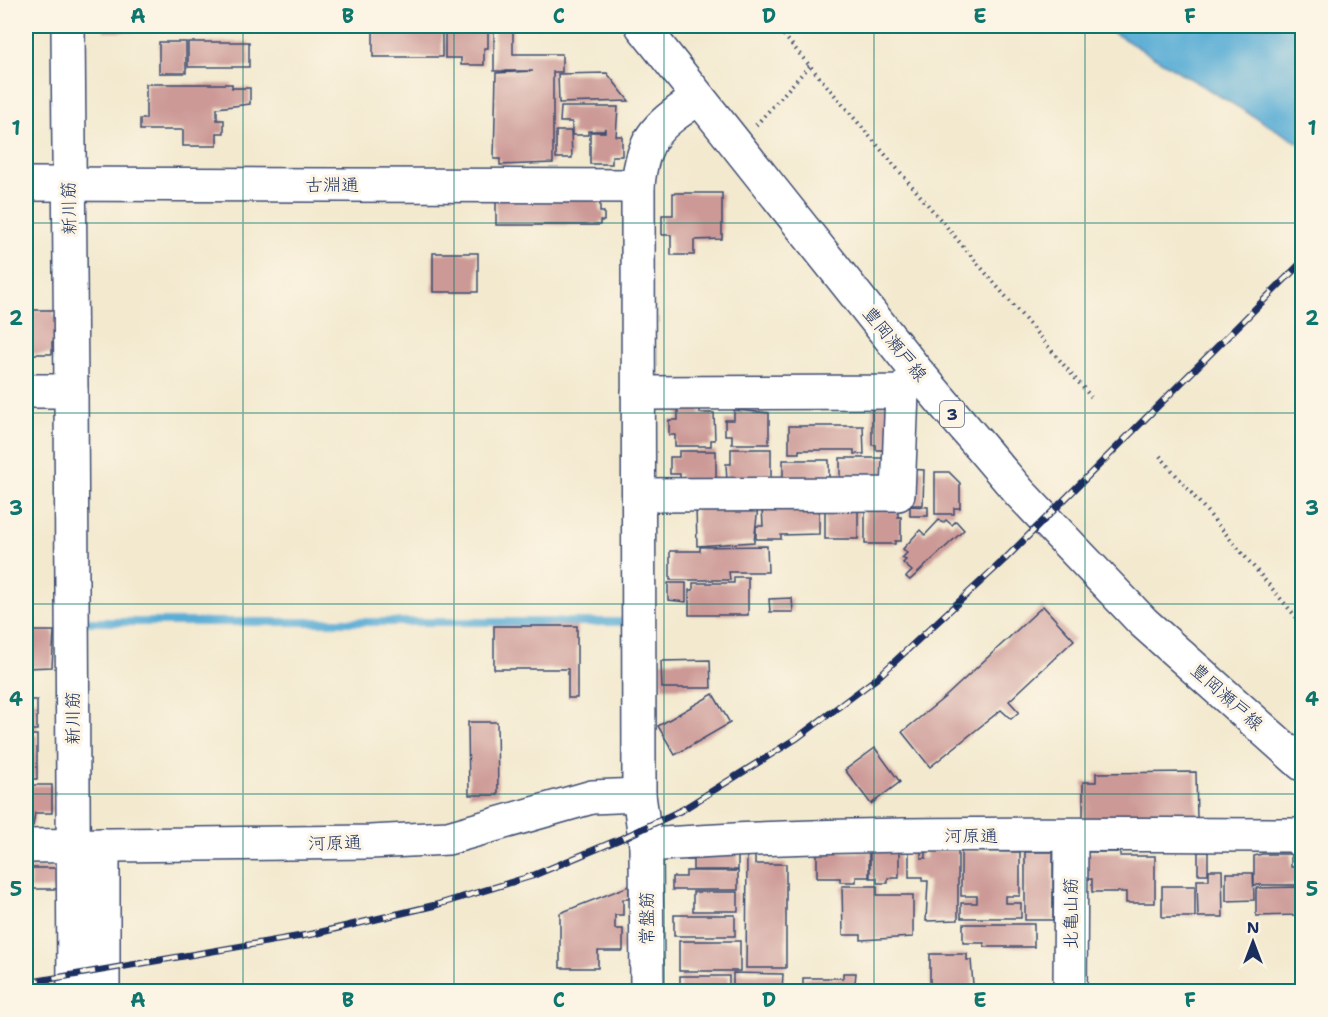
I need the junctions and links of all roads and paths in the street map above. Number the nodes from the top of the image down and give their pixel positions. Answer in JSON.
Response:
{"nodes":[{"id":1,"x":68,"y":26,"type":"edge"},
{"id":2,"x":642,"y":26,"type":"edge"},
{"id":3,"x":776,"y":26,"type":"edge"},
{"id":4,"x":810,"y":65,"type":"junction"},
{"id":5,"x":699,"y":98,"type":"junction"},
{"id":6,"x":751,"y":131,"type":"dead end"},
{"id":7,"x":26,"y":184,"type":"edge"},
{"id":8,"x":68,"y":184,"type":"junction"},
{"id":9,"x":638,"y":186,"type":"junction"},
{"id":10,"x":910,"y":383,"type":"junction"},
{"id":11,"x":26,"y":392,"type":"edge"},
{"id":12,"x":71,"y":392,"type":"junction"},
{"id":13,"x":638,"y":393,"type":"junction"},
{"id":14,"x":1091,"y":397,"type":"dead end"},
{"id":15,"x":1160,"y":456,"type":"dead end"},
{"id":16,"x":640,"y":495,"type":"junction"},
{"id":17,"x":1302,"y":624,"type":"edge"},
{"id":18,"x":1302,"y":764,"type":"edge"},
{"id":19,"x":639,"y":795,"type":"junction"},
{"id":20,"x":1071,"y":835,"type":"junction"},
{"id":21,"x":1299,"y":838,"type":"edge"},
{"id":22,"x":88,"y":845,"type":"junction"},
{"id":23,"x":646,"y":845,"type":"junction"},
{"id":24,"x":26,"y":846,"type":"edge"},
{"id":25,"x":74,"y":992,"type":"edge"},
{"id":26,"x":103,"y":992,"type":"edge"},
{"id":27,"x":647,"y":992,"type":"edge"},
{"id":28,"x":1070,"y":992,"type":"edge"}],
"edges":[{"from":1,"to":8,"type":"street","name":"新川筋"},
{"from":2,"to":5,"type":"street","name":"豊岡瀬戸線","number":"3"},
{"from":3,"to":4,"type":"path"},
{"from":4,"to":6,"type":"path"},
{"from":4,"to":14,"type":"path"},
{"from":5,"to":9,"type":"street","name":"常盤筋"},
{"from":5,"to":10,"type":"street","name":"豊岡瀬戸線","number":"3"},
{"from":7,"to":8,"type":"street","name":"古淵通"},
{"from":8,"to":9,"type":"street","name":"古淵通"},
{"from":8,"to":12,"type":"street","name":"新川筋"},
{"from":9,"to":13,"type":"street","name":"常盤筋"},
{"from":10,"to":13,"type":"street"},
{"from":10,"to":16,"type":"street"},
{"from":10,"to":18,"type":"street","name":"豊岡瀬戸線","number":"3"},
{"from":11,"to":12,"type":"street"},
{"from":12,"to":22,"type":"street","name":"新川筋"},
{"from":13,"to":16,"type":"street","name":"常盤筋"},
{"from":15,"to":17,"type":"path"},
{"from":16,"to":19,"type":"street","name":"常盤筋"},
{"from":19,"to":22,"type":"street","name":"河原通"},
{"from":19,"to":23,"type":"street","name":"常盤筋"},
{"from":20,"to":21,"type":"street","name":"河原通"},
{"from":20,"to":23,"type":"street","name":"河原通"},
{"from":20,"to":28,"type":"street","name":"北亀山筋"},
{"from":22,"to":24,"type":"street","name":"河原通"},
{"from":22,"to":25,"type":"street","name":"新川筋"},
{"from":22,"to":26,"type":"street","name":"新川筋"},
{"from":23,"to":27,"type":"street","name":"常盤筋"}]}
